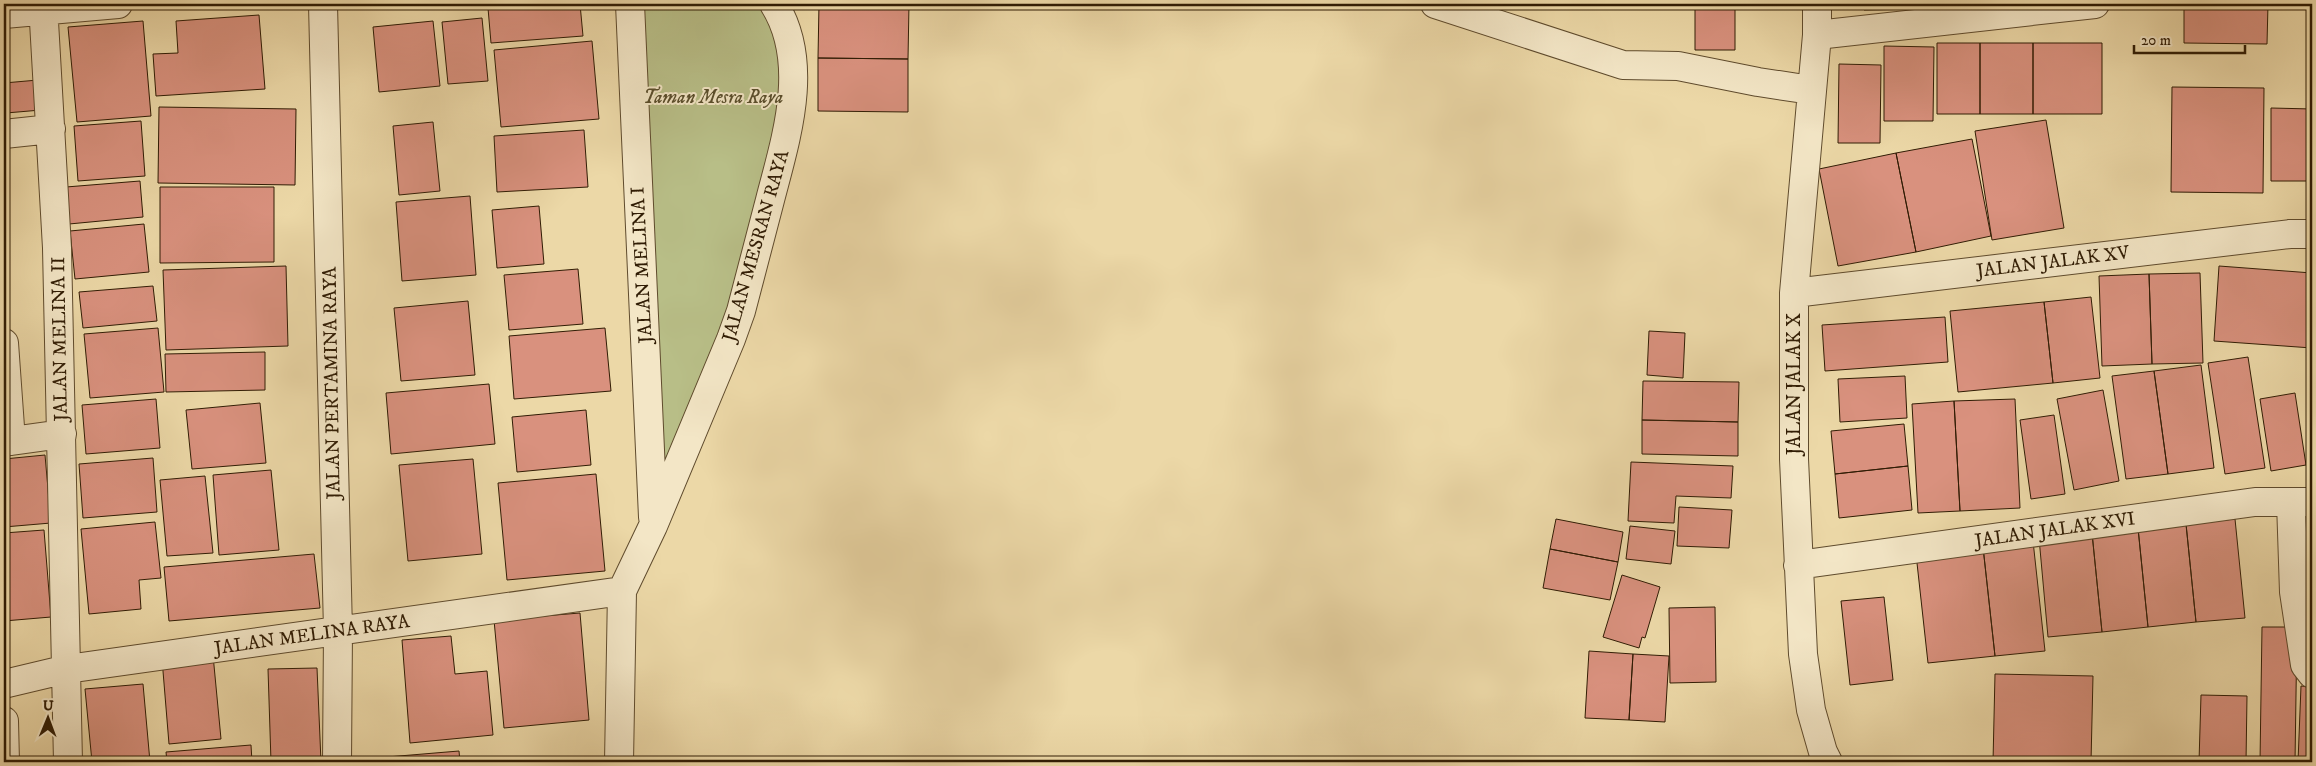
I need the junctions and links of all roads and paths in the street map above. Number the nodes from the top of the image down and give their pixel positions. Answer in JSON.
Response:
{"nodes":[{"id":1,"x":118,"y":4,"type":"edge"},
{"id":2,"x":323,"y":4,"type":"edge"},
{"id":3,"x":630,"y":4,"type":"edge"},
{"id":4,"x":774,"y":4,"type":"edge"},
{"id":5,"x":1435,"y":4,"type":"edge"},
{"id":6,"x":1817,"y":4,"type":"edge"},
{"id":7,"x":2095,"y":4,"type":"edge"},
{"id":8,"x":43,"y":7,"type":"edge"},
{"id":9,"x":4,"y":14,"type":"edge"},
{"id":10,"x":1817,"y":35,"type":"junction"},
{"id":11,"x":1811,"y":90,"type":"junction"},
{"id":12,"x":51,"y":129,"type":"junction"},
{"id":13,"x":4,"y":134,"type":"edge"},
{"id":14,"x":2312,"y":234,"type":"edge"},
{"id":15,"x":1794,"y":293,"type":"junction"},
{"id":16,"x":4,"y":343,"type":"edge"},
{"id":17,"x":62,"y":434,"type":"junction"},
{"id":18,"x":8,"y":442,"type":"edge"},
{"id":19,"x":2302,"y":502,"type":"edge"},
{"id":20,"x":653,"y":526,"type":"junction"},
{"id":21,"x":1798,"y":566,"type":"junction"},
{"id":22,"x":622,"y":591,"type":"junction"},
{"id":23,"x":338,"y":631,"type":"junction"},
{"id":24,"x":67,"y":669,"type":"junction"},
{"id":25,"x":2312,"y":674,"type":"edge"},
{"id":26,"x":4,"y":684,"type":"edge"},
{"id":27,"x":4,"y":721,"type":"edge"},
{"id":28,"x":5,"y":762,"type":"edge"},
{"id":29,"x":68,"y":762,"type":"edge"},
{"id":30,"x":337,"y":762,"type":"edge"},
{"id":31,"x":619,"y":762,"type":"edge"},
{"id":32,"x":1828,"y":762,"type":"edge"}],
"edges":[{"from":1,"to":8,"type":"street"},
{"from":2,"to":23,"type":"street","name":"JALAN PERTAMINA RAYA"},
{"from":3,"to":20,"type":"street","name":"JALAN MELINA I"},
{"from":4,"to":20,"type":"street","name":"JALAN MESRAN RAYA"},
{"from":5,"to":11,"type":"street"},
{"from":6,"to":10,"type":"street","name":"JALAN JALAK X"},
{"from":7,"to":10,"type":"street"},
{"from":8,"to":9,"type":"street"},
{"from":8,"to":12,"type":"street","name":"JALAN MELINA II"},
{"from":10,"to":11,"type":"street","name":"JALAN JALAK X"},
{"from":11,"to":15,"type":"street","name":"JALAN JALAK X"},
{"from":12,"to":13,"type":"street"},
{"from":12,"to":17,"type":"street","name":"JALAN MELINA II"},
{"from":14,"to":15,"type":"street","name":"JALAN JALAK XV"},
{"from":15,"to":21,"type":"street","name":"JALAN JALAK X"},
{"from":16,"to":18,"type":"street"},
{"from":17,"to":18,"type":"street"},
{"from":17,"to":24,"type":"street","name":"JALAN MELINA II"},
{"from":19,"to":21,"type":"street","name":"JALAN JALAK XVI"},
{"from":19,"to":25,"type":"street"},
{"from":20,"to":22,"type":"street","name":"JALAN MESRAN RAYA"},
{"from":21,"to":32,"type":"street","name":"JALAN JALAK X"},
{"from":22,"to":23,"type":"street","name":"JALAN MELINA RAYA"},
{"from":22,"to":31,"type":"street"},
{"from":23,"to":24,"type":"street","name":"JALAN MELINA RAYA"},
{"from":23,"to":30,"type":"street","name":"JALAN PERTAMINA RAYA"},
{"from":24,"to":26,"type":"street","name":"JALAN MELINA RAYA"},
{"from":24,"to":29,"type":"street","name":"JALAN MELINA II"},
{"from":27,"to":28,"type":"street"}]}
